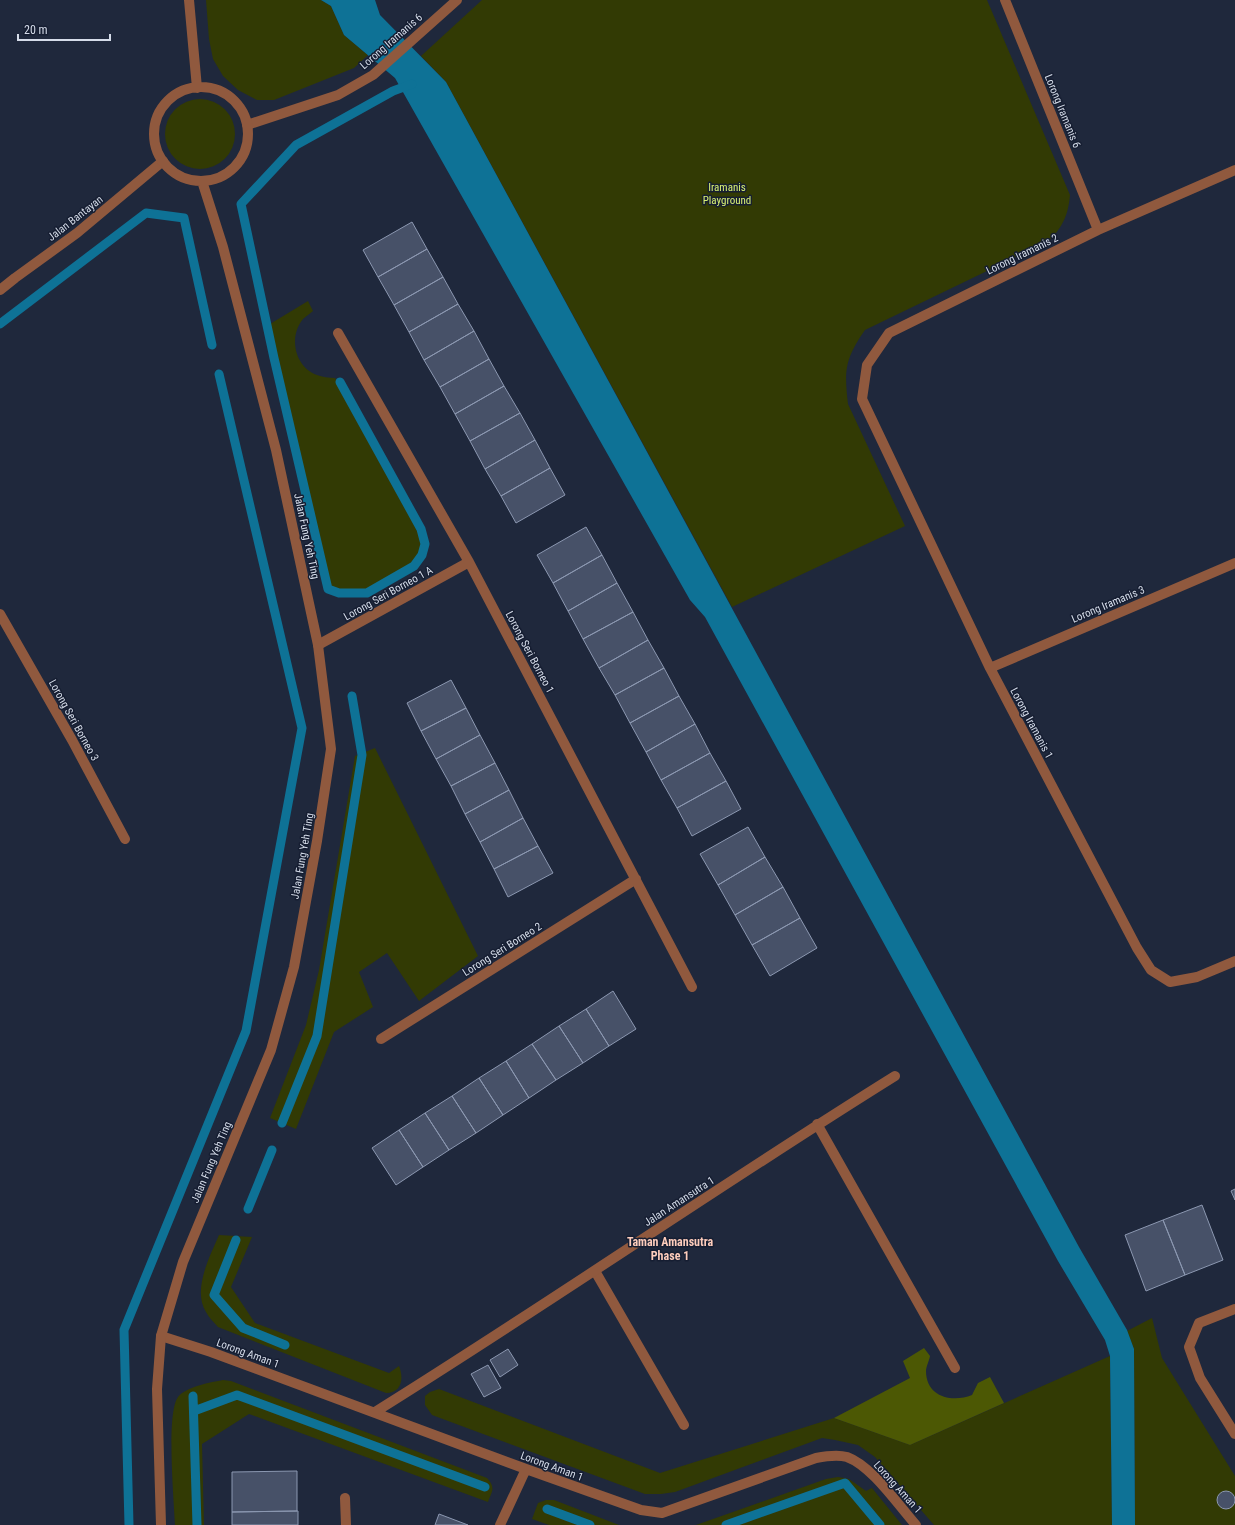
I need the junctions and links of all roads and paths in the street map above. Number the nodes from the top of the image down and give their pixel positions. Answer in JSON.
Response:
{"nodes":[{"id":1,"x":189,"y":0,"type":"edge"},
{"id":2,"x":457,"y":0,"type":"edge"},
{"id":3,"x":1005,"y":0,"type":"edge"},
{"id":4,"x":197,"y":88,"type":"junction"},
{"id":5,"x":247,"y":125,"type":"junction"},
{"id":6,"x":163,"y":161,"type":"junction"},
{"id":7,"x":1235,"y":170,"type":"edge"},
{"id":8,"x":202,"y":181,"type":"junction"},
{"id":9,"x":1098,"y":230,"type":"junction"},
{"id":10,"x":0,"y":290,"type":"edge"},
{"id":11,"x":338,"y":333,"type":"dead end"},
{"id":12,"x":862,"y":399,"type":"joint"},
{"id":13,"x":469,"y":562,"type":"junction"},
{"id":14,"x":1235,"y":563,"type":"edge"},
{"id":15,"x":0,"y":614,"type":"edge"},
{"id":16,"x":318,"y":645,"type":"junction"},
{"id":17,"x":990,"y":668,"type":"junction"},
{"id":18,"x":125,"y":839,"type":"dead end"},
{"id":19,"x":636,"y":879,"type":"junction"},
{"id":20,"x":1235,"y":960,"type":"edge"},
{"id":21,"x":692,"y":987,"type":"dead end"},
{"id":22,"x":381,"y":1039,"type":"dead end"},
{"id":23,"x":895,"y":1076,"type":"dead end"},
{"id":24,"x":817,"y":1124,"type":"junction"},
{"id":25,"x":595,"y":1271,"type":"junction"},
{"id":26,"x":1235,"y":1309,"type":"edge"},
{"id":27,"x":161,"y":1336,"type":"junction"},
{"id":28,"x":955,"y":1368,"type":"dead end"},
{"id":29,"x":375,"y":1412,"type":"junction"},
{"id":30,"x":684,"y":1425,"type":"dead end"},
{"id":31,"x":1235,"y":1434,"type":"edge"},
{"id":32,"x":526,"y":1469,"type":"junction"},
{"id":33,"x":345,"y":1498,"type":"dead end"},
{"id":34,"x":161,"y":1525,"type":"edge"},
{"id":35,"x":346,"y":1525,"type":"edge"},
{"id":36,"x":500,"y":1525,"type":"edge"},
{"id":37,"x":916,"y":1525,"type":"edge"}],
"edges":[{"from":1,"to":4,"type":"street"},
{"from":2,"to":5,"type":"street","name":"Lorong Iramanis 6"},
{"from":3,"to":9,"type":"street","name":"Lorong Iramanis 6"},
{"from":4,"to":5,"type":"street"},
{"from":4,"to":6,"type":"street"},
{"from":5,"to":8,"type":"street"},
{"from":6,"to":8,"type":"street"},
{"from":6,"to":10,"type":"street","name":"Jalan Bantayan"},
{"from":7,"to":9,"type":"street","name":"Lorong Iramanis 2"},
{"from":8,"to":16,"type":"street","name":"Jalan Fung Yeh Ting"},
{"from":9,"to":12,"type":"street","name":"Lorong Iramanis 2"},
{"from":11,"to":13,"type":"street","name":"Lorong Seri Borneo 1"},
{"from":12,"to":17,"type":"street","name":"Lorong Iramanis 1"},
{"from":13,"to":16,"type":"street","name":"Lorong Seri Borneo 1 A"},
{"from":13,"to":19,"type":"street","name":"Lorong Seri Borneo 1"},
{"from":14,"to":17,"type":"street","name":"Lorong Iramanis 3"},
{"from":15,"to":18,"type":"street","name":"Lorong Seri Borneo 3"},
{"from":16,"to":27,"type":"street","name":"Jalan Fung Yeh Ting"},
{"from":17,"to":20,"type":"street","name":"Lorong Iramanis 1"},
{"from":19,"to":21,"type":"street","name":"Lorong Seri Borneo 1"},
{"from":19,"to":22,"type":"street","name":"Lorong Seri Borneo 2"},
{"from":23,"to":24,"type":"street","name":"Jalan Amansutra 1"},
{"from":24,"to":25,"type":"street","name":"Jalan Amansutra 1"},
{"from":24,"to":28,"type":"street"},
{"from":25,"to":29,"type":"street","name":"Jalan Amansutra 1"},
{"from":25,"to":30,"type":"street"},
{"from":26,"to":31,"type":"street"},
{"from":27,"to":29,"type":"street","name":"Lorong Aman 1"},
{"from":27,"to":34,"type":"street","name":"Jalan Fung Yeh Ting"},
{"from":29,"to":32,"type":"street","name":"Lorong Aman 1"},
{"from":32,"to":36,"type":"street"},
{"from":32,"to":37,"type":"street","name":"Lorong Aman 1"},
{"from":33,"to":35,"type":"street"}]}
